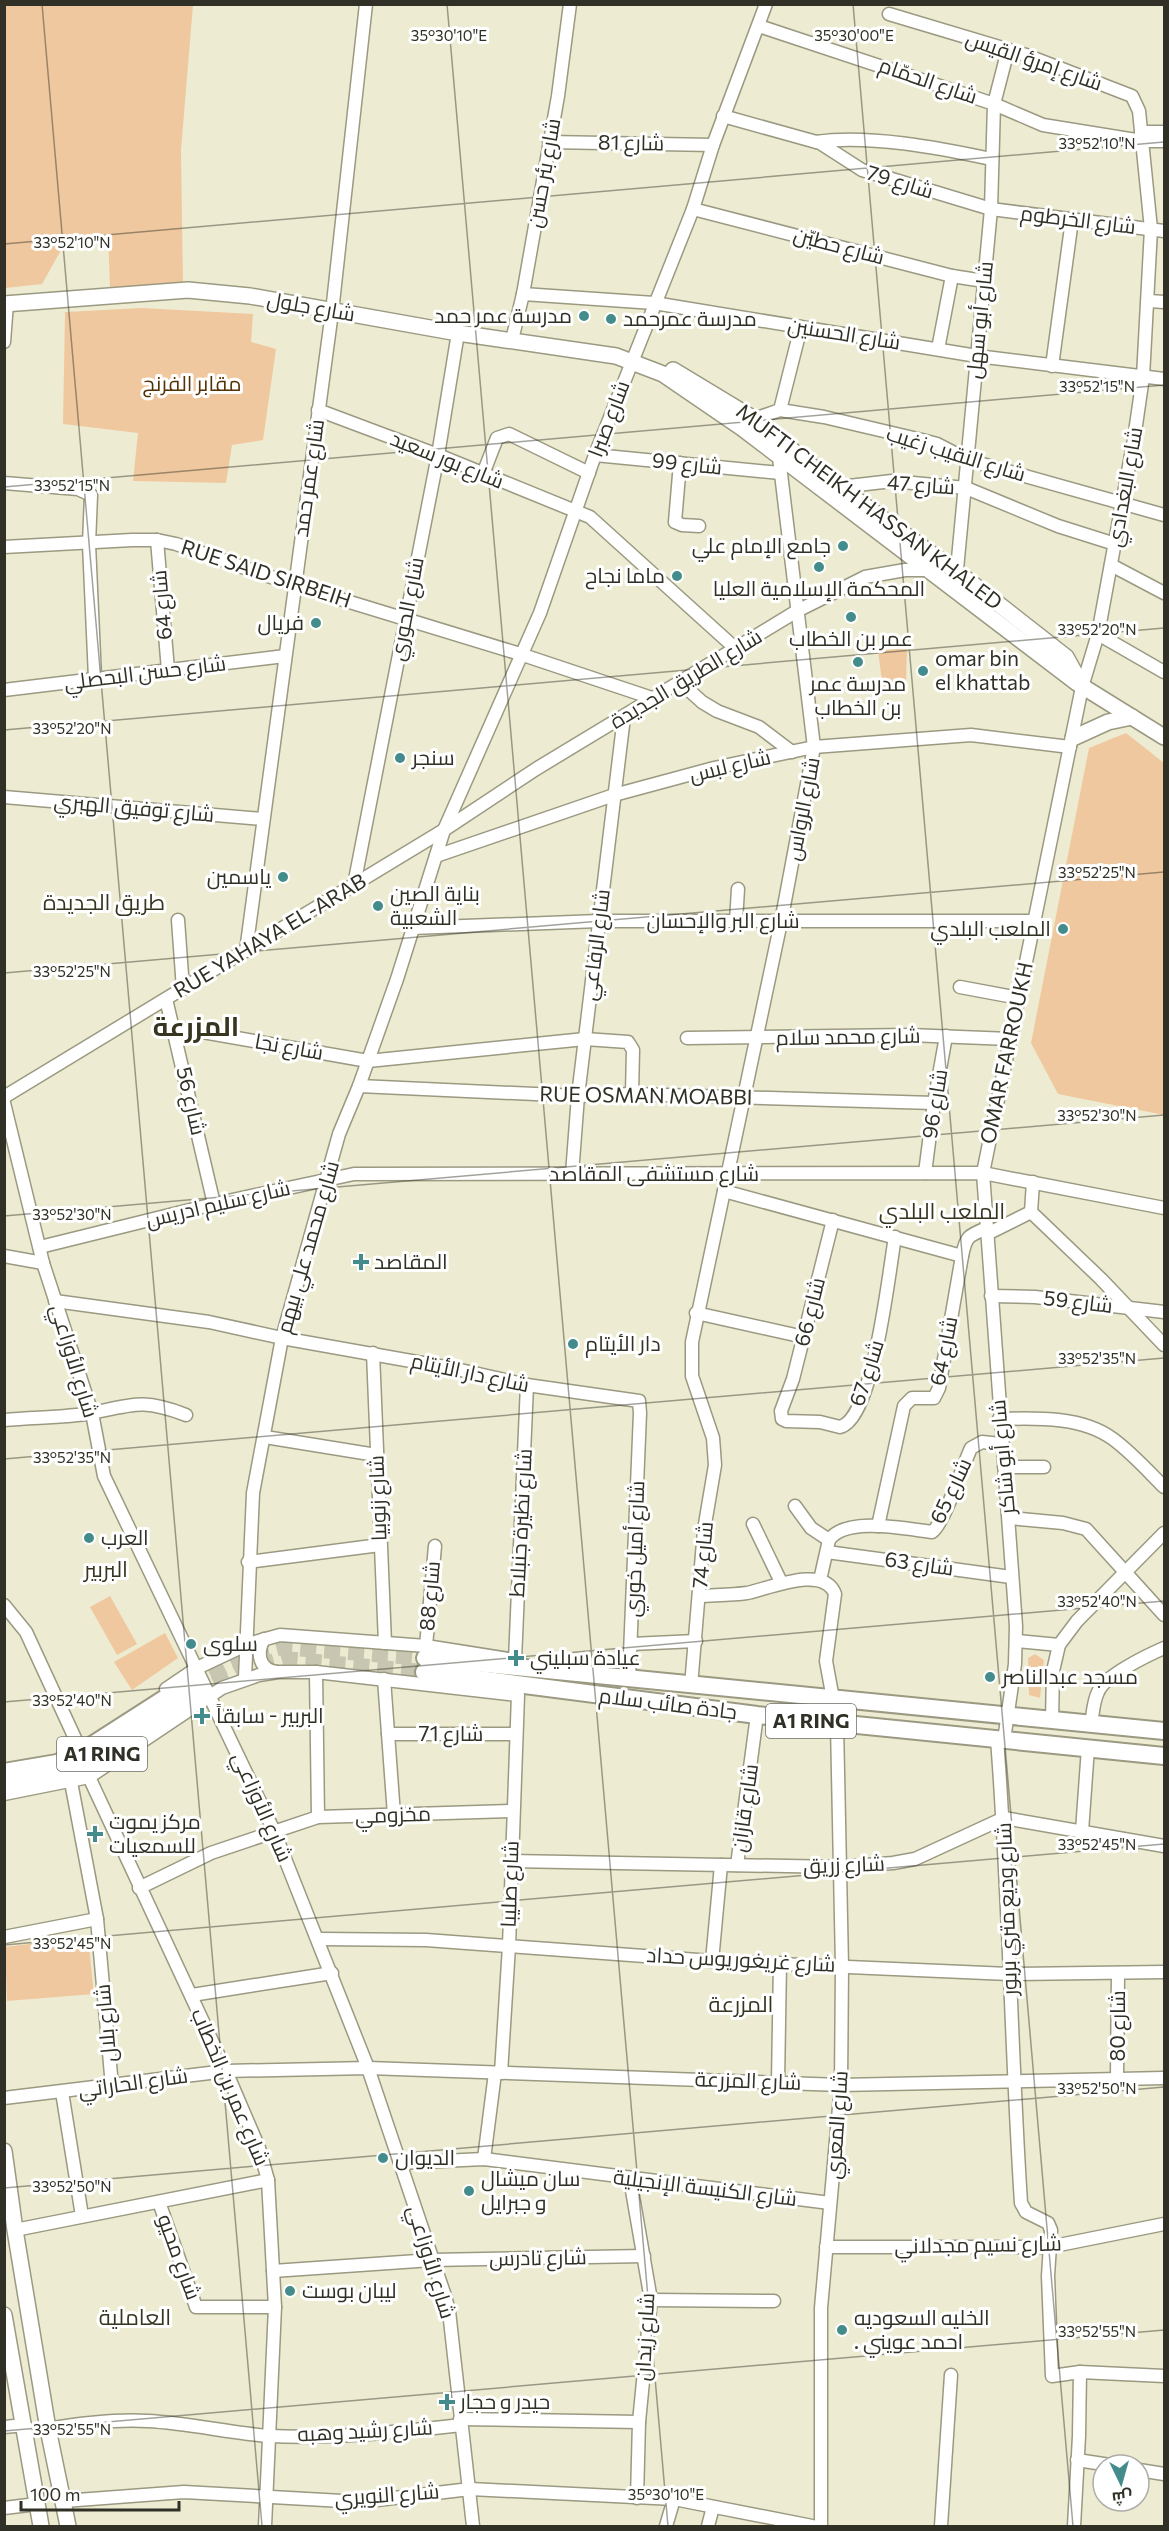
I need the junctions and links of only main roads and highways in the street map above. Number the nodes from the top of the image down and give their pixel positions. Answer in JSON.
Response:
{"nodes":[{"id":1,"x":6,"y":304,"type":"edge"},
{"id":2,"x":632,"y":358,"type":"junction"},
{"id":3,"x":1082,"y":687,"type":"junction"},
{"id":4,"x":1132,"y":717,"type":"junction"},
{"id":5,"x":1164,"y":737,"type":"edge"},
{"id":6,"x":1071,"y":742,"type":"road end"},
{"id":7,"x":514,"y":1660,"type":"road end"},
{"id":8,"x":628,"y":1678,"type":"junction"},
{"id":9,"x":518,"y":1695,"type":"road end"},
{"id":10,"x":618,"y":1699,"type":"junction"},
{"id":11,"x":1164,"y":1731,"type":"edge"},
{"id":12,"x":1164,"y":1756,"type":"edge"},
{"id":13,"x":4,"y":1772,"type":"edge"},
{"id":14,"x":4,"y":1784,"type":"edge"},
{"id":15,"x":4,"y":2151,"type":"edge"},
{"id":16,"x":4,"y":2315,"type":"edge"},
{"id":17,"x":41,"y":2526,"type":"edge"},
{"id":18,"x":68,"y":2526,"type":"edge"}],
"edges":[{"from":1,"to":2,"type":"main road","name":"شارع جلول"},
{"from":2,"to":3,"type":"main road","name":"MUFTI CHEIKH HASSAN KHALED"},
{"from":2,"to":3,"type":"main road","name":"MUFTI CHEIKH HASSAN KHALED"},
{"from":3,"to":4,"type":"main road","name":"MUFTI CHEIKH HASSAN KHALED"},
{"from":4,"to":5,"type":"main road","name":"MUFTI CHEIKH HASSAN KHALED"},
{"from":4,"to":6,"type":"main road"},
{"from":7,"to":8,"type":"highway"},
{"from":8,"to":10,"type":"highway","name":"جادة صائب سلام","number":"A1 RING"},
{"from":8,"to":11,"type":"highway","name":"جادة صائب سلام","number":"A1 RING"},
{"from":9,"to":10,"type":"highway"},
{"from":10,"to":12,"type":"highway","name":"جادة صائب سلام","number":"A1 RING"},
{"from":13,"to":14,"type":"highway","number":"A1 RING"},
{"from":15,"to":18,"type":"main road"},
{"from":16,"to":17,"type":"main road"}]}
